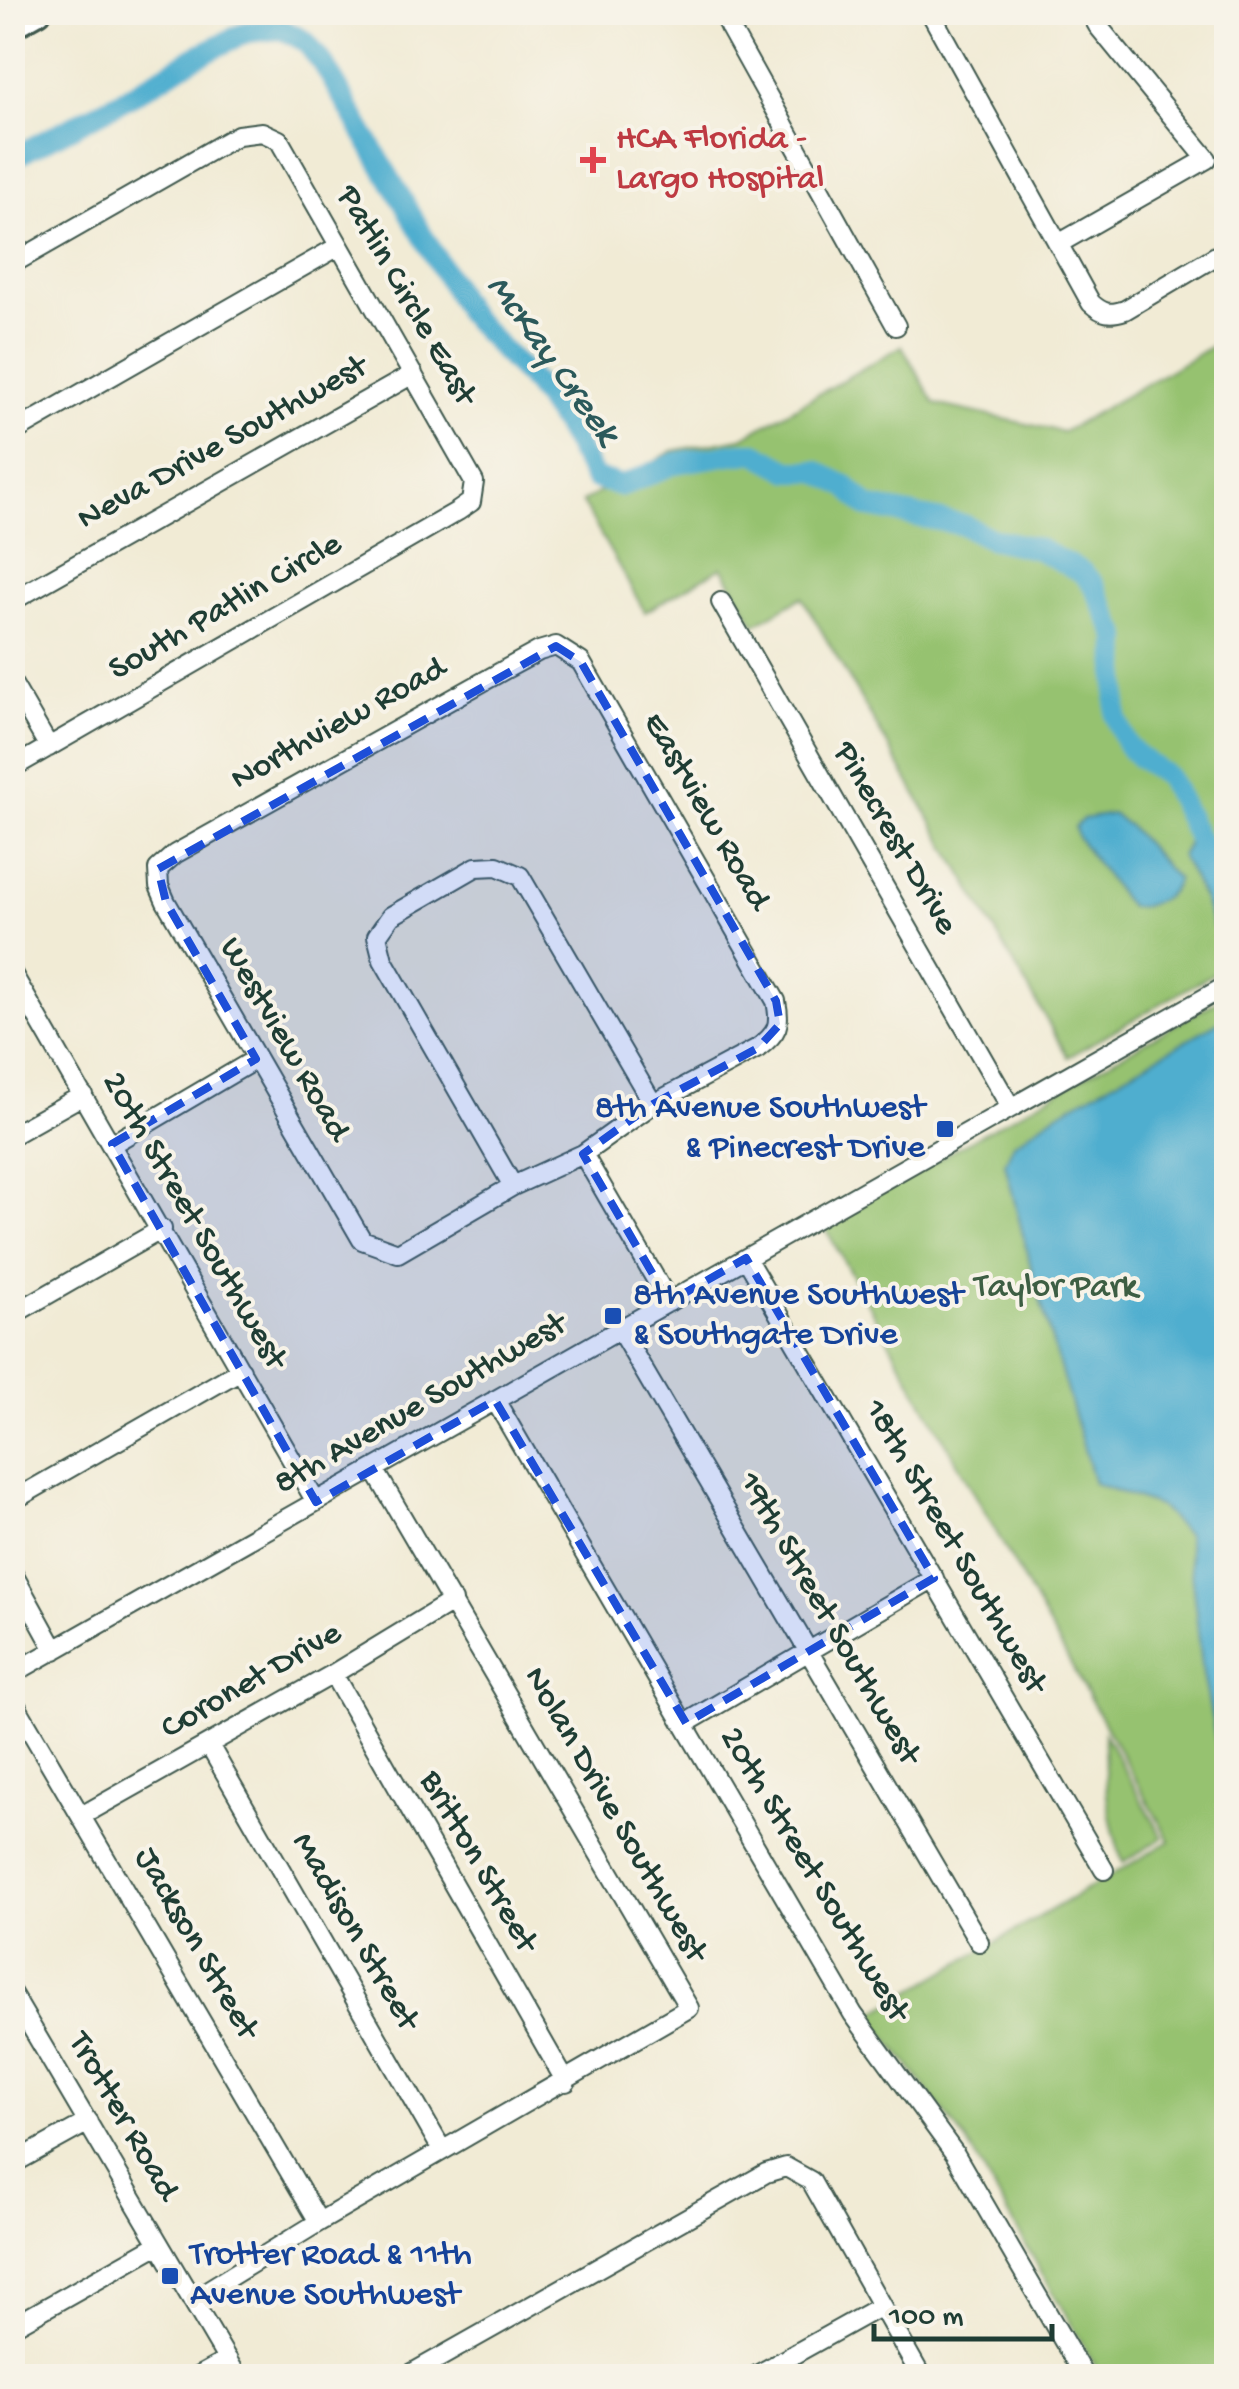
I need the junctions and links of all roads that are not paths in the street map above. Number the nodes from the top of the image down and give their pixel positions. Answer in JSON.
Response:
{"nodes":[{"id":1,"x":38,"y":12,"type":"edge"},
{"id":2,"x":755,"y":12,"type":"edge"},
{"id":3,"x":930,"y":12,"type":"edge"},
{"id":4,"x":1090,"y":12,"type":"edge"},
{"id":5,"x":725,"y":20,"type":"edge"},
{"id":6,"x":12,"y":28,"type":"edge"},
{"id":7,"x":1060,"y":243,"type":"junction"},
{"id":8,"x":339,"y":246,"type":"junction"},
{"id":9,"x":1226,"y":250,"type":"edge"},
{"id":10,"x":12,"y":264,"type":"edge"},
{"id":11,"x":896,"y":326,"type":"dead end"},
{"id":12,"x":413,"y":374,"type":"junction"},
{"id":13,"x":12,"y":433,"type":"edge"},
{"id":14,"x":470,"y":502,"type":"joint"},
{"id":15,"x":12,"y":600,"type":"edge"},
{"id":16,"x":721,"y":602,"type":"dead end"},
{"id":17,"x":556,"y":646,"type":"joint"},
{"id":18,"x":12,"y":683,"type":"edge"},
{"id":19,"x":50,"y":747,"type":"junction"},
{"id":20,"x":12,"y":768,"type":"edge"},
{"id":21,"x":158,"y":869,"type":"joint"},
{"id":22,"x":12,"y":973,"type":"edge"},
{"id":23,"x":1226,"y":986,"type":"edge"},
{"id":24,"x":256,"y":1059,"type":"junction"},
{"id":25,"x":83,"y":1096,"type":"junction"},
{"id":26,"x":653,"y":1104,"type":"junction"},
{"id":27,"x":1011,"y":1108,"type":"junction"},
{"id":28,"x":12,"y":1135,"type":"edge"},
{"id":29,"x":112,"y":1144,"type":"junction"},
{"id":30,"x":584,"y":1154,"type":"junction"},
{"id":31,"x":513,"y":1186,"type":"junction"},
{"id":32,"x":162,"y":1230,"type":"junction"},
{"id":33,"x":746,"y":1258,"type":"junction"},
{"id":34,"x":669,"y":1302,"type":"junction"},
{"id":35,"x":12,"y":1315,"type":"edge"},
{"id":36,"x":620,"y":1330,"type":"junction"},
{"id":37,"x":241,"y":1370,"type":"junction"},
{"id":38,"x":496,"y":1400,"type":"junction"},
{"id":39,"x":374,"y":1469,"type":"junction"},
{"id":40,"x":12,"y":1501,"type":"edge"},
{"id":41,"x":316,"y":1502,"type":"junction"},
{"id":42,"x":12,"y":1572,"type":"edge"},
{"id":43,"x":934,"y":1578,"type":"junction"},
{"id":44,"x":453,"y":1601,"type":"junction"},
{"id":45,"x":55,"y":1650,"type":"junction"},
{"id":46,"x":811,"y":1652,"type":"junction"},
{"id":47,"x":12,"y":1674,"type":"edge"},
{"id":48,"x":332,"y":1674,"type":"junction"},
{"id":49,"x":12,"y":1700,"type":"edge"},
{"id":50,"x":686,"y":1724,"type":"junction"},
{"id":51,"x":208,"y":1746,"type":"junction"},
{"id":52,"x":82,"y":1816,"type":"junction"},
{"id":53,"x":1104,"y":1870,"type":"dead end"},
{"id":54,"x":979,"y":1942,"type":"dead end"},
{"id":55,"x":12,"y":1994,"type":"edge"},
{"id":56,"x":566,"y":2082,"type":"junction"},
{"id":57,"x":88,"y":2122,"type":"junction"},
{"id":58,"x":442,"y":2150,"type":"junction"},
{"id":59,"x":12,"y":2164,"type":"edge"},
{"id":60,"x":319,"y":2222,"type":"junction"},
{"id":61,"x":159,"y":2244,"type":"junction"},
{"id":62,"x":192,"y":2300,"type":"junction"},
{"id":63,"x":881,"y":2306,"type":"junction"},
{"id":64,"x":12,"y":2327,"type":"edge"},
{"id":65,"x":232,"y":2368,"type":"edge"},
{"id":66,"x":199,"y":2376,"type":"edge"},
{"id":67,"x":407,"y":2376,"type":"edge"},
{"id":68,"x":756,"y":2376,"type":"edge"},
{"id":69,"x":922,"y":2376,"type":"edge"},
{"id":70,"x":1084,"y":2376,"type":"edge"}],
"edges":[{"from":1,"to":6,"type":"main road"},
{"from":2,"to":5,"type":"street"},
{"from":3,"to":7,"type":"street"},
{"from":4,"to":7,"type":"street"},
{"from":5,"to":11,"type":"street"},
{"from":7,"to":9,"type":"street"},
{"from":8,"to":10,"type":"street","name":"Patlin Circle East"},
{"from":8,"to":12,"type":"street","name":"Patlin Circle East"},
{"from":8,"to":13,"type":"street"},
{"from":12,"to":14,"type":"street","name":"Patlin Circle East"},
{"from":12,"to":15,"type":"street","name":"Neva Drive Southwest"},
{"from":14,"to":19,"type":"street","name":"South Patlin Circle"},
{"from":16,"to":27,"type":"street","name":"Pinecrest Drive"},
{"from":17,"to":21,"type":"street","name":"Northview Road"},
{"from":17,"to":26,"type":"street","name":"Eastview Road"},
{"from":18,"to":19,"type":"street"},
{"from":19,"to":20,"type":"street","name":"South Patlin Circle"},
{"from":21,"to":24,"type":"street","name":"Westview Road"},
{"from":22,"to":25,"type":"street","name":"20th Street Southwest"},
{"from":23,"to":27,"type":"street","name":"8th Avenue Southwest"},
{"from":24,"to":29,"type":"street"},
{"from":24,"to":31,"type":"street","name":"Westview Road"},
{"from":25,"to":28,"type":"street"},
{"from":25,"to":29,"type":"street","name":"20th Street Southwest"},
{"from":26,"to":30,"type":"street"},
{"from":26,"to":31,"type":"street"},
{"from":27,"to":33,"type":"street","name":"8th Avenue Southwest"},
{"from":29,"to":32,"type":"street","name":"20th Street Southwest"},
{"from":30,"to":31,"type":"street"},
{"from":30,"to":34,"type":"street"},
{"from":32,"to":35,"type":"street"},
{"from":32,"to":37,"type":"street","name":"20th Street Southwest"},
{"from":33,"to":34,"type":"street","name":"8th Avenue Southwest"},
{"from":33,"to":43,"type":"street","name":"18th Street Southwest"},
{"from":34,"to":36,"type":"street","name":"8th Avenue Southwest"},
{"from":36,"to":38,"type":"street","name":"8th Avenue Southwest"},
{"from":36,"to":46,"type":"street","name":"19th Street Southwest"},
{"from":37,"to":40,"type":"street"},
{"from":37,"to":41,"type":"street","name":"20th Street Southwest"},
{"from":38,"to":39,"type":"street","name":"8th Avenue Southwest"},
{"from":38,"to":50,"type":"street","name":"20th Street Southwest"},
{"from":39,"to":41,"type":"street","name":"8th Avenue Southwest"},
{"from":39,"to":44,"type":"street","name":"Nolan Drive Southwest"},
{"from":41,"to":45,"type":"street","name":"8th Avenue Southwest"},
{"from":42,"to":45,"type":"street"},
{"from":43,"to":46,"type":"street"},
{"from":43,"to":53,"type":"street","name":"18th Street Southwest"},
{"from":44,"to":48,"type":"street","name":"Coronet Drive"},
{"from":44,"to":56,"type":"street","name":"Nolan Drive Southwest"},
{"from":45,"to":47,"type":"street","name":"8th Avenue Southwest"},
{"from":46,"to":50,"type":"street"},
{"from":46,"to":54,"type":"street","name":"19th Street Southwest"},
{"from":48,"to":51,"type":"street","name":"Coronet Drive"},
{"from":48,"to":56,"type":"street","name":"Britton Street"},
{"from":49,"to":52,"type":"street","name":"Jackson Street"},
{"from":50,"to":70,"type":"street","name":"20th Street Southwest"},
{"from":51,"to":52,"type":"street","name":"Coronet Drive"},
{"from":51,"to":58,"type":"street","name":"Madison Street"},
{"from":52,"to":60,"type":"street","name":"Jackson Street"},
{"from":55,"to":57,"type":"street","name":"Trotter Road"},
{"from":56,"to":58,"type":"street","name":"Nolan Drive Southwest"},
{"from":57,"to":59,"type":"street"},
{"from":57,"to":61,"type":"street","name":"Trotter Road"},
{"from":58,"to":60,"type":"street","name":"Nolan Drive Southwest"},
{"from":60,"to":62,"type":"street","name":"Nolan Drive Southwest"},
{"from":61,"to":62,"type":"street","name":"Trotter Road"},
{"from":61,"to":64,"type":"street"},
{"from":62,"to":65,"type":"street","name":"Trotter Road"},
{"from":63,"to":67,"type":"street"},
{"from":63,"to":68,"type":"street"},
{"from":63,"to":69,"type":"street"},
{"from":65,"to":66,"type":"street"}]}
